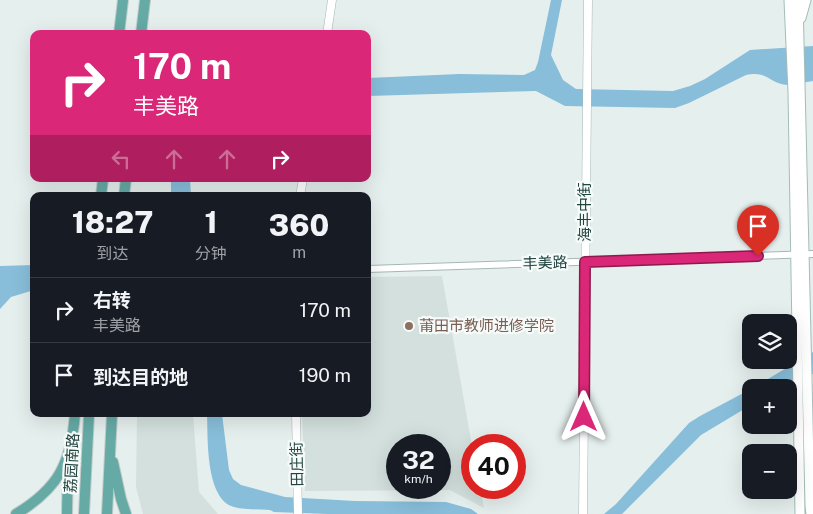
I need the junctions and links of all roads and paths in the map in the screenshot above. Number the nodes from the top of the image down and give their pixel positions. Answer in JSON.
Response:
{"nodes":[{"id":1,"x":123,"y":0,"type":"edge"},
{"id":2,"x":145,"y":0,"type":"edge"},
{"id":3,"x":332,"y":0,"type":"edge"},
{"id":4,"x":588,"y":0,"type":"edge"},
{"id":5,"x":782,"y":0,"type":"edge"},
{"id":6,"x":789,"y":0,"type":"edge"},
{"id":7,"x":798,"y":0,"type":"edge"},
{"id":8,"x":806,"y":0,"type":"edge"},
{"id":9,"x":790,"y":19,"type":"junction"},
{"id":10,"x":799,"y":23,"type":"junction"},
{"id":11,"x":119,"y":30,"type":"edge"},
{"id":12,"x":141,"y":30,"type":"edge"},
{"id":13,"x":328,"y":30,"type":"edge"},
{"id":14,"x":797,"y":92,"type":"junction"},
{"id":15,"x":804,"y":254,"type":"edge"},
{"id":16,"x":585,"y":262,"type":"junction"},
{"id":17,"x":371,"y":269,"type":"edge"},
{"id":18,"x":803,"y":394,"type":"junction"},
{"id":19,"x":74,"y":417,"type":"edge"},
{"id":20,"x":90,"y":417,"type":"edge"},
{"id":21,"x":112,"y":417,"type":"edge"},
{"id":22,"x":296,"y":417,"type":"edge"},
{"id":23,"x":110,"y":447,"type":"junction"},
{"id":24,"x":68,"y":452,"type":"junction"},
{"id":25,"x":16,"y":514,"type":"edge"},
{"id":26,"x":67,"y":514,"type":"edge"},
{"id":27,"x":84,"y":514,"type":"edge"},
{"id":28,"x":107,"y":514,"type":"edge"},
{"id":29,"x":126,"y":514,"type":"edge"},
{"id":30,"x":298,"y":514,"type":"edge"},
{"id":31,"x":583,"y":514,"type":"edge"},
{"id":32,"x":800,"y":514,"type":"edge"},
{"id":33,"x":811,"y":514,"type":"edge"}],
"edges":[{"from":1,"to":11,"type":"main road"},
{"from":2,"to":12,"type":"main road"},
{"from":3,"to":13,"type":"street"},
{"from":4,"to":16,"type":"street","name":"海丰中街"},
{"from":5,"to":9,"type":"main road"},
{"from":6,"to":9,"type":"main road"},
{"from":7,"to":10,"type":"main road"},
{"from":8,"to":10,"type":"main road"},
{"from":9,"to":14,"type":"main road"},
{"from":10,"to":14,"type":"main road"},
{"from":14,"to":15,"type":"main road"},
{"from":15,"to":16,"type":"street","name":"丰美路"},
{"from":15,"to":18,"type":"main road"},
{"from":16,"to":17,"type":"street","name":"丰美路"},
{"from":16,"to":31,"type":"street","name":"海丰中街"},
{"from":18,"to":32,"type":"main road"},
{"from":18,"to":33,"type":"main road"},
{"from":19,"to":24,"type":"main road"},
{"from":20,"to":27,"type":"main road","name":"荔园南路"},
{"from":21,"to":23,"type":"main road"},
{"from":22,"to":30,"type":"street","name":"田庄街"},
{"from":23,"to":28,"type":"main road"},
{"from":23,"to":29,"type":"main road"},
{"from":24,"to":25,"type":"main road"},
{"from":24,"to":26,"type":"main road"}]}
